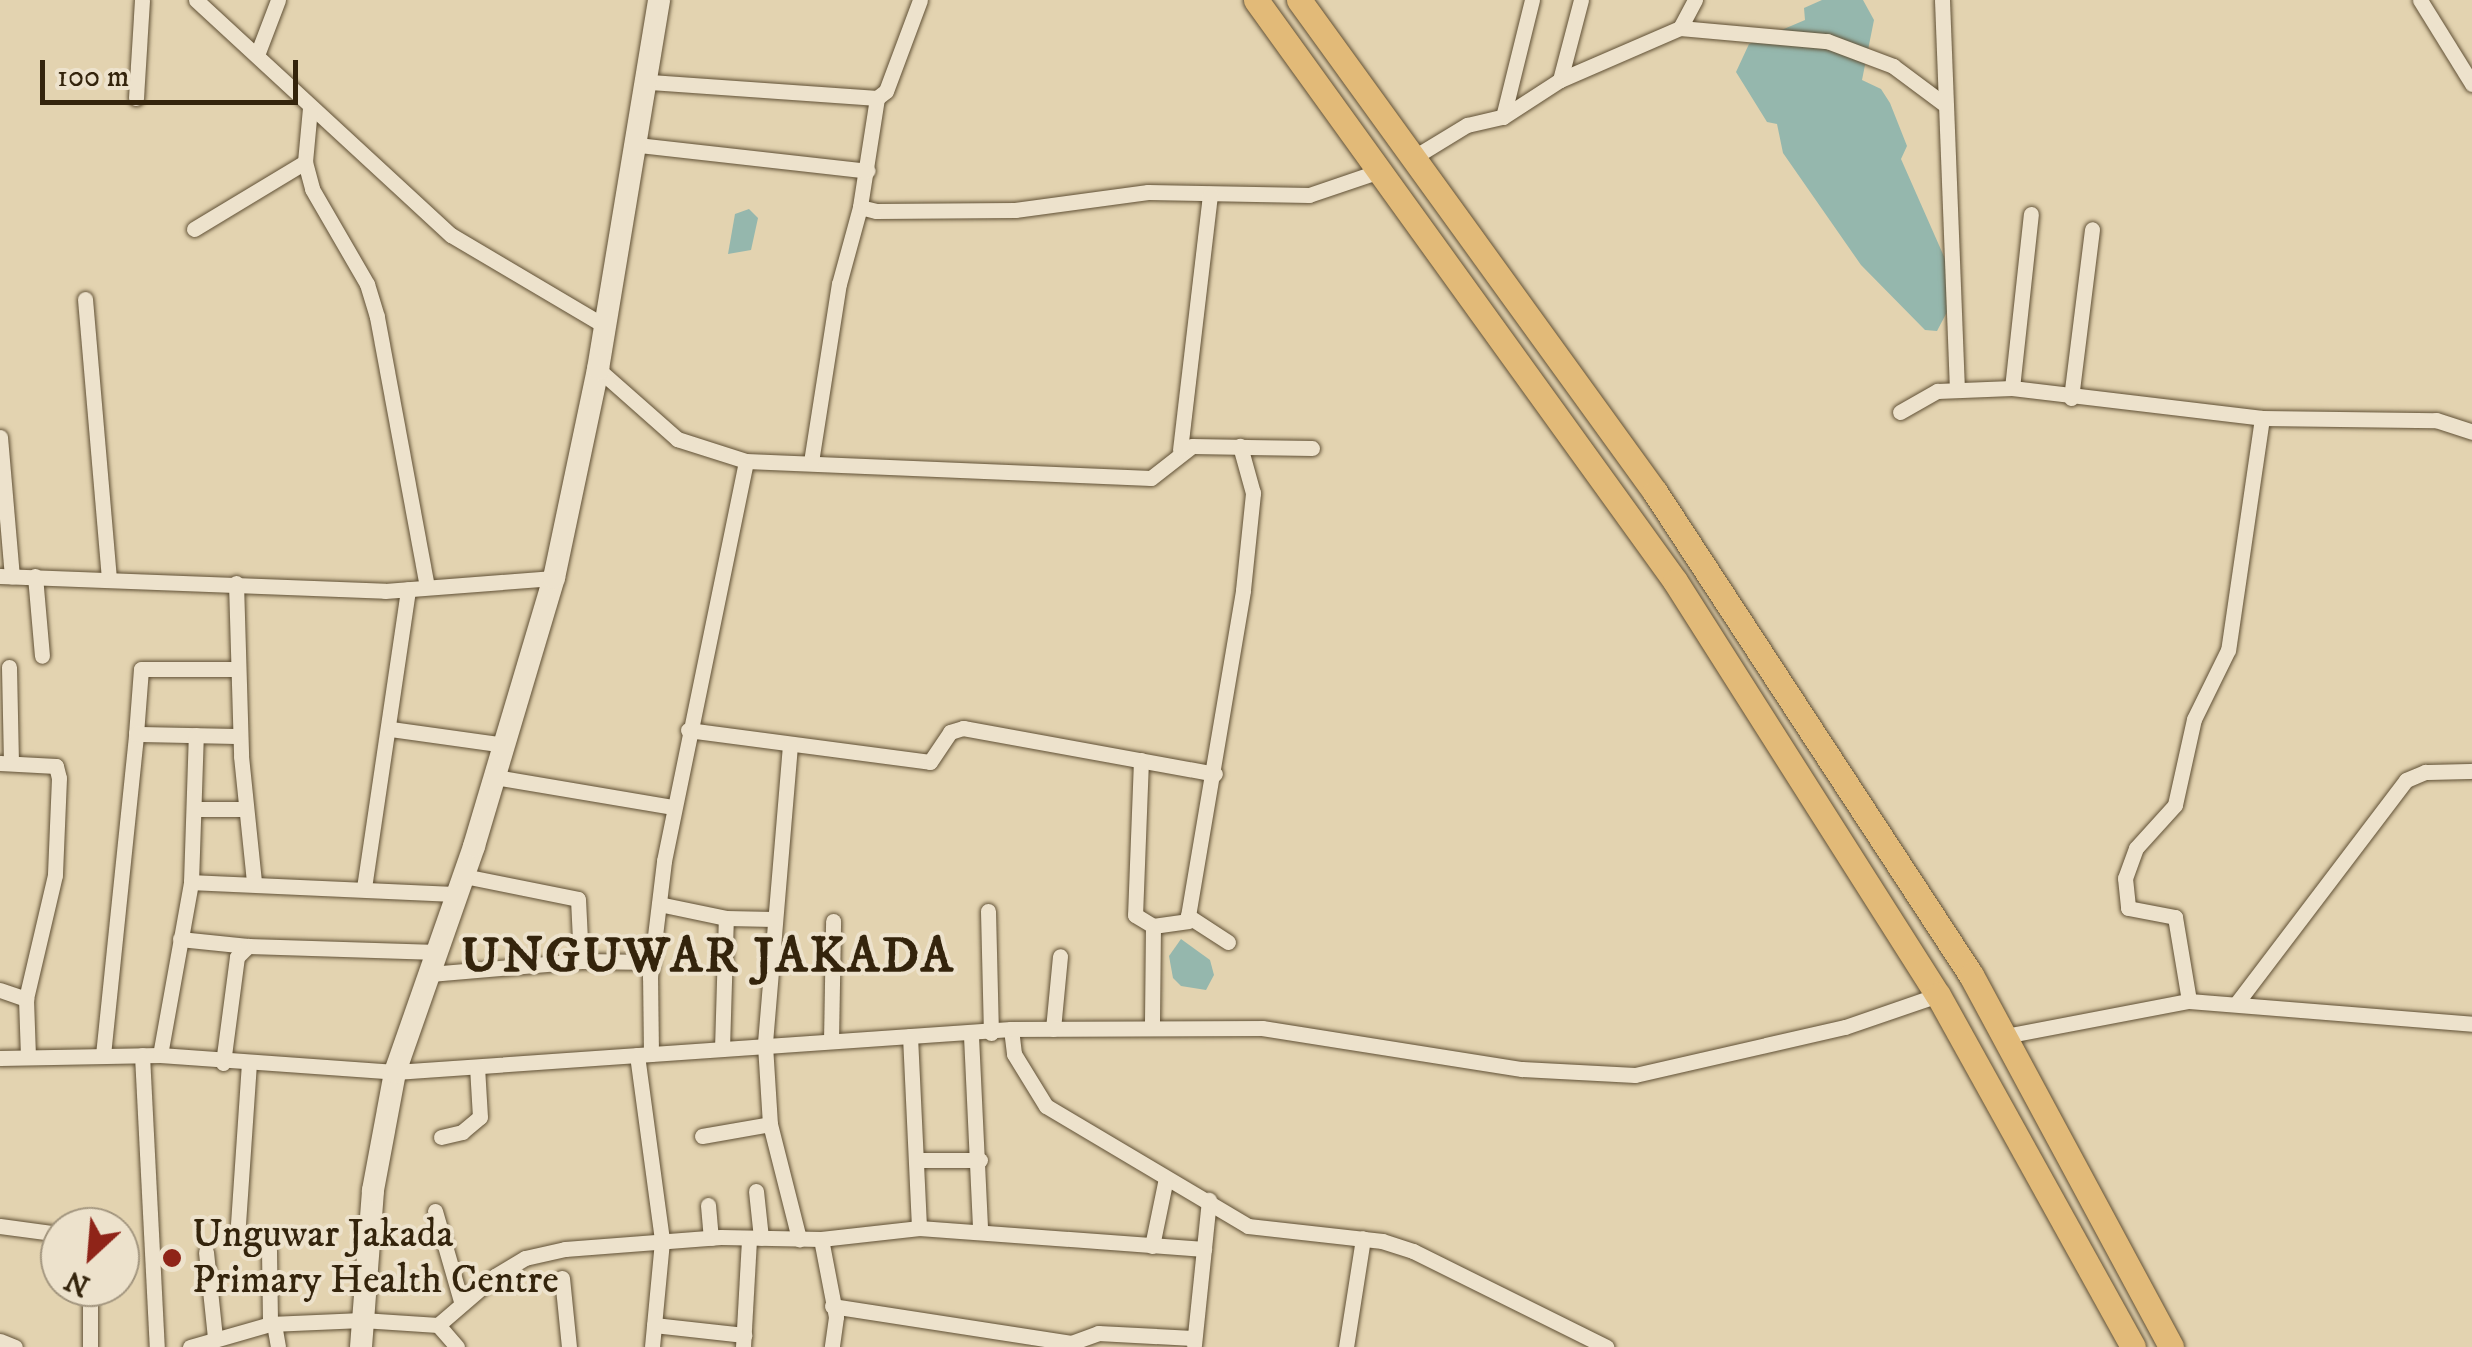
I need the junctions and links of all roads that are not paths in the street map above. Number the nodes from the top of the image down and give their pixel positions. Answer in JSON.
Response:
{"nodes":[{"id":1,"x":142,"y":0,"type":"edge"},
{"id":2,"x":196,"y":0,"type":"edge"},
{"id":3,"x":278,"y":0,"type":"edge"},
{"id":4,"x":659,"y":0,"type":"edge"},
{"id":5,"x":920,"y":0,"type":"edge"},
{"id":6,"x":1256,"y":0,"type":"edge"},
{"id":7,"x":1300,"y":0,"type":"edge"},
{"id":8,"x":1532,"y":0,"type":"edge"},
{"id":9,"x":1582,"y":0,"type":"edge"},
{"id":10,"x":1696,"y":0,"type":"edge"},
{"id":11,"x":1942,"y":0,"type":"edge"},
{"id":12,"x":2420,"y":0,"type":"edge"},
{"id":13,"x":1680,"y":28,"type":"junction"},
{"id":14,"x":256,"y":55,"type":"junction"},
{"id":15,"x":1560,"y":80,"type":"junction"},
{"id":16,"x":650,"y":82,"type":"junction"},
{"id":17,"x":2472,"y":84,"type":"edge"},
{"id":18,"x":136,"y":98,"type":"dead end"},
{"id":19,"x":877,"y":98,"type":"junction"},
{"id":20,"x":1944,"y":104,"type":"junction"},
{"id":21,"x":310,"y":108,"type":"junction"},
{"id":22,"x":1503,"y":117,"type":"junction"},
{"id":23,"x":638,"y":144,"type":"junction"},
{"id":24,"x":1411,"y":159,"type":"junction"},
{"id":25,"x":304,"y":162,"type":"junction"},
{"id":26,"x":1380,"y":171,"type":"junction"},
{"id":27,"x":868,"y":172,"type":"junction"},
{"id":28,"x":1210,"y":194,"type":"junction"},
{"id":29,"x":860,"y":207,"type":"junction"},
{"id":30,"x":2031,"y":214,"type":"dead end"},
{"id":31,"x":194,"y":229,"type":"dead end"},
{"id":32,"x":2092,"y":229,"type":"dead end"},
{"id":33,"x":85,"y":300,"type":"dead end"},
{"id":34,"x":605,"y":326,"type":"junction"},
{"id":35,"x":598,"y":370,"type":"junction"},
{"id":36,"x":2012,"y":388,"type":"junction"},
{"id":37,"x":1957,"y":390,"type":"junction"},
{"id":38,"x":2071,"y":398,"type":"junction"},
{"id":39,"x":1900,"y":412,"type":"dead end"},
{"id":40,"x":2262,"y":418,"type":"junction"},
{"id":41,"x":2472,"y":432,"type":"edge"},
{"id":42,"x":0,"y":436,"type":"edge"},
{"id":43,"x":1240,"y":446,"type":"junction"},
{"id":44,"x":1312,"y":448,"type":"dead end"},
{"id":45,"x":1180,"y":450,"type":"junction"},
{"id":46,"x":746,"y":461,"type":"junction"},
{"id":47,"x":811,"y":462,"type":"junction"},
{"id":48,"x":6,"y":576,"type":"edge"},
{"id":49,"x":36,"y":576,"type":"junction"},
{"id":50,"x":109,"y":578,"type":"junction"},
{"id":51,"x":554,"y":578,"type":"junction"},
{"id":52,"x":236,"y":582,"type":"junction"},
{"id":53,"x":427,"y":586,"type":"junction"},
{"id":54,"x":408,"y":589,"type":"junction"},
{"id":55,"x":42,"y":656,"type":"dead end"},
{"id":56,"x":9,"y":667,"type":"dead end"},
{"id":57,"x":238,"y":669,"type":"junction"},
{"id":58,"x":391,"y":729,"type":"junction"},
{"id":59,"x":688,"y":730,"type":"junction"},
{"id":60,"x":136,"y":734,"type":"junction"},
{"id":61,"x":196,"y":735,"type":"junction"},
{"id":62,"x":240,"y":736,"type":"junction"},
{"id":63,"x":504,"y":744,"type":"junction"},
{"id":64,"x":790,"y":745,"type":"junction"},
{"id":65,"x":1141,"y":760,"type":"junction"},
{"id":66,"x":6,"y":763,"type":"edge"},
{"id":67,"x":2472,"y":771,"type":"edge"},
{"id":68,"x":1215,"y":774,"type":"junction"},
{"id":69,"x":495,"y":777,"type":"junction"},
{"id":70,"x":673,"y":807,"type":"junction"},
{"id":71,"x":194,"y":808,"type":"junction"},
{"id":72,"x":245,"y":809,"type":"junction"},
{"id":73,"x":254,"y":881,"type":"junction"},
{"id":74,"x":192,"y":882,"type":"junction"},
{"id":75,"x":461,"y":885,"type":"junction"},
{"id":76,"x":364,"y":888,"type":"junction"},
{"id":77,"x":659,"y":904,"type":"junction"},
{"id":78,"x":988,"y":911,"type":"dead end"},
{"id":79,"x":726,"y":918,"type":"junction"},
{"id":80,"x":774,"y":919,"type":"junction"},
{"id":81,"x":833,"y":921,"type":"dead end"},
{"id":82,"x":1189,"y":921,"type":"junction"},
{"id":83,"x":1153,"y":926,"type":"junction"},
{"id":84,"x":180,"y":939,"type":"junction"},
{"id":85,"x":1228,"y":942,"type":"dead end"},
{"id":86,"x":248,"y":946,"type":"junction"},
{"id":87,"x":1060,"y":956,"type":"dead end"},
{"id":88,"x":581,"y":961,"type":"junction"},
{"id":89,"x":652,"y":962,"type":"junction"},
{"id":90,"x":434,"y":963,"type":"junction"},
{"id":91,"x":0,"y":990,"type":"edge"},
{"id":92,"x":1938,"y":996,"type":"junction"},
{"id":93,"x":26,"y":1000,"type":"junction"},
{"id":94,"x":2189,"y":1001,"type":"junction"},
{"id":95,"x":2236,"y":1004,"type":"junction"},
{"id":96,"x":2472,"y":1024,"type":"edge"},
{"id":97,"x":1152,"y":1028,"type":"junction"},
{"id":98,"x":1012,"y":1029,"type":"junction"},
{"id":99,"x":1053,"y":1029,"type":"junction"},
{"id":100,"x":991,"y":1032,"type":"junction"},
{"id":101,"x":910,"y":1036,"type":"junction"},
{"id":102,"x":971,"y":1036,"type":"junction"},
{"id":103,"x":2006,"y":1036,"type":"junction"},
{"id":104,"x":831,"y":1041,"type":"junction"},
{"id":105,"x":765,"y":1045,"type":"junction"},
{"id":106,"x":722,"y":1048,"type":"junction"},
{"id":107,"x":102,"y":1055,"type":"junction"},
{"id":108,"x":142,"y":1055,"type":"junction"},
{"id":109,"x":160,"y":1055,"type":"junction"},
{"id":110,"x":644,"y":1055,"type":"junction"},
{"id":111,"x":28,"y":1056,"type":"junction"},
{"id":112,"x":0,"y":1058,"type":"edge"},
{"id":113,"x":222,"y":1063,"type":"junction"},
{"id":114,"x":249,"y":1064,"type":"junction"},
{"id":115,"x":477,"y":1067,"type":"junction"},
{"id":116,"x":395,"y":1072,"type":"junction"},
{"id":117,"x":770,"y":1124,"type":"junction"},
{"id":118,"x":441,"y":1136,"type":"dead end"},
{"id":119,"x":702,"y":1136,"type":"dead end"},
{"id":120,"x":916,"y":1160,"type":"junction"},
{"id":121,"x":980,"y":1160,"type":"junction"},
{"id":122,"x":1166,"y":1178,"type":"junction"},
{"id":123,"x":756,"y":1191,"type":"dead end"},
{"id":124,"x":1209,"y":1200,"type":"junction"},
{"id":125,"x":708,"y":1206,"type":"dead end"},
{"id":126,"x":435,"y":1211,"type":"dead end"},
{"id":127,"x":238,"y":1224,"type":"dead end"},
{"id":128,"x":0,"y":1226,"type":"edge"},
{"id":129,"x":920,"y":1228,"type":"junction"},
{"id":130,"x":980,"y":1230,"type":"junction"},
{"id":131,"x":40,"y":1231,"type":"edge"},
{"id":132,"x":712,"y":1238,"type":"junction"},
{"id":133,"x":755,"y":1238,"type":"junction"},
{"id":134,"x":1364,"y":1238,"type":"junction"},
{"id":135,"x":799,"y":1239,"type":"junction"},
{"id":136,"x":821,"y":1239,"type":"junction"},
{"id":137,"x":662,"y":1241,"type":"junction"},
{"id":138,"x":1152,"y":1246,"type":"junction"},
{"id":139,"x":1204,"y":1249,"type":"junction"},
{"id":140,"x":269,"y":1250,"type":"dead end"},
{"id":141,"x":206,"y":1252,"type":"dead end"},
{"id":142,"x":562,"y":1278,"type":"dead end"},
{"id":143,"x":462,"y":1301,"type":"junction"},
{"id":144,"x":832,"y":1306,"type":"junction"},
{"id":145,"x":90,"y":1307,"type":"edge"},
{"id":146,"x":362,"y":1320,"type":"junction"},
{"id":147,"x":272,"y":1324,"type":"junction"},
{"id":148,"x":438,"y":1325,"type":"junction"},
{"id":149,"x":654,"y":1326,"type":"junction"},
{"id":150,"x":215,"y":1338,"type":"junction"},
{"id":151,"x":743,"y":1341,"type":"edge"},
{"id":152,"x":0,"y":1342,"type":"edge"},
{"id":153,"x":1193,"y":1343,"type":"edge"},
{"id":154,"x":14,"y":1347,"type":"edge"},
{"id":155,"x":90,"y":1347,"type":"edge"},
{"id":156,"x":157,"y":1347,"type":"edge"},
{"id":157,"x":190,"y":1347,"type":"edge"},
{"id":158,"x":278,"y":1347,"type":"edge"},
{"id":159,"x":361,"y":1347,"type":"edge"},
{"id":160,"x":457,"y":1347,"type":"edge"},
{"id":161,"x":569,"y":1347,"type":"edge"},
{"id":162,"x":652,"y":1347,"type":"edge"},
{"id":163,"x":832,"y":1347,"type":"edge"},
{"id":164,"x":1346,"y":1347,"type":"edge"},
{"id":165,"x":1606,"y":1347,"type":"edge"},
{"id":166,"x":2133,"y":1347,"type":"edge"},
{"id":167,"x":2171,"y":1347,"type":"edge"}],
"edges":[{"from":1,"to":18,"type":"street"},
{"from":2,"to":14,"type":"street"},
{"from":3,"to":14,"type":"street"},
{"from":4,"to":16,"type":"street"},
{"from":5,"to":19,"type":"street"},
{"from":6,"to":26,"type":"main road"},
{"from":7,"to":24,"type":"main road"},
{"from":8,"to":22,"type":"street"},
{"from":9,"to":15,"type":"street"},
{"from":10,"to":13,"type":"street"},
{"from":11,"to":20,"type":"street"},
{"from":12,"to":17,"type":"street"},
{"from":13,"to":15,"type":"street"},
{"from":13,"to":20,"type":"street"},
{"from":14,"to":21,"type":"street"},
{"from":15,"to":22,"type":"street"},
{"from":16,"to":19,"type":"street"},
{"from":16,"to":23,"type":"street"},
{"from":19,"to":27,"type":"street"},
{"from":20,"to":37,"type":"street"},
{"from":21,"to":25,"type":"street"},
{"from":21,"to":34,"type":"street"},
{"from":22,"to":24,"type":"street"},
{"from":23,"to":27,"type":"street"},
{"from":23,"to":34,"type":"street"},
{"from":24,"to":103,"type":"main road"},
{"from":25,"to":31,"type":"street"},
{"from":25,"to":53,"type":"street"},
{"from":26,"to":28,"type":"street"},
{"from":26,"to":92,"type":"main road"},
{"from":27,"to":29,"type":"street"},
{"from":28,"to":29,"type":"street"},
{"from":28,"to":45,"type":"street"},
{"from":29,"to":47,"type":"street"},
{"from":30,"to":36,"type":"street"},
{"from":32,"to":38,"type":"street"},
{"from":33,"to":50,"type":"street"},
{"from":34,"to":35,"type":"street"},
{"from":35,"to":46,"type":"street"},
{"from":35,"to":51,"type":"street"},
{"from":36,"to":37,"type":"street"},
{"from":36,"to":38,"type":"street"},
{"from":37,"to":39,"type":"street"},
{"from":38,"to":40,"type":"street"},
{"from":40,"to":41,"type":"street"},
{"from":40,"to":94,"type":"street"},
{"from":42,"to":48,"type":"street"},
{"from":43,"to":44,"type":"street"},
{"from":43,"to":45,"type":"street"},
{"from":43,"to":68,"type":"street"},
{"from":45,"to":47,"type":"street"},
{"from":46,"to":47,"type":"street"},
{"from":46,"to":59,"type":"street"},
{"from":48,"to":49,"type":"street"},
{"from":49,"to":50,"type":"street"},
{"from":49,"to":55,"type":"street"},
{"from":50,"to":52,"type":"street"},
{"from":51,"to":53,"type":"street"},
{"from":51,"to":63,"type":"street"},
{"from":52,"to":54,"type":"street"},
{"from":52,"to":57,"type":"street"},
{"from":53,"to":54,"type":"street"},
{"from":54,"to":58,"type":"street"},
{"from":56,"to":66,"type":"street"},
{"from":57,"to":60,"type":"street"},
{"from":57,"to":62,"type":"street"},
{"from":58,"to":63,"type":"street"},
{"from":58,"to":76,"type":"street"},
{"from":59,"to":64,"type":"street"},
{"from":59,"to":70,"type":"street"},
{"from":60,"to":61,"type":"street"},
{"from":60,"to":107,"type":"street"},
{"from":61,"to":62,"type":"street"},
{"from":61,"to":71,"type":"street"},
{"from":62,"to":72,"type":"street"},
{"from":63,"to":69,"type":"street"},
{"from":64,"to":65,"type":"street"},
{"from":64,"to":80,"type":"street"},
{"from":65,"to":68,"type":"street"},
{"from":65,"to":83,"type":"street"},
{"from":66,"to":93,"type":"street"},
{"from":67,"to":95,"type":"street"},
{"from":68,"to":82,"type":"street"},
{"from":69,"to":70,"type":"street"},
{"from":69,"to":75,"type":"street"},
{"from":70,"to":77,"type":"street"},
{"from":71,"to":72,"type":"street"},
{"from":71,"to":74,"type":"street"},
{"from":72,"to":73,"type":"street"},
{"from":73,"to":74,"type":"street"},
{"from":73,"to":76,"type":"street"},
{"from":74,"to":84,"type":"street"},
{"from":75,"to":76,"type":"street"},
{"from":75,"to":88,"type":"street"},
{"from":75,"to":90,"type":"street"},
{"from":77,"to":79,"type":"street"},
{"from":77,"to":89,"type":"street"},
{"from":78,"to":100,"type":"street"},
{"from":79,"to":80,"type":"street"},
{"from":79,"to":106,"type":"street"},
{"from":80,"to":105,"type":"street"},
{"from":81,"to":104,"type":"street"},
{"from":82,"to":83,"type":"street"},
{"from":82,"to":85,"type":"street"},
{"from":83,"to":97,"type":"street"},
{"from":84,"to":86,"type":"street"},
{"from":84,"to":109,"type":"street"},
{"from":86,"to":90,"type":"street"},
{"from":86,"to":113,"type":"street"},
{"from":87,"to":99,"type":"street"},
{"from":88,"to":89,"type":"street"},
{"from":88,"to":90,"type":"street"},
{"from":89,"to":110,"type":"street"},
{"from":90,"to":116,"type":"street"},
{"from":91,"to":93,"type":"street"},
{"from":92,"to":97,"type":"street"},
{"from":92,"to":166,"type":"main road"},
{"from":93,"to":111,"type":"street"},
{"from":94,"to":95,"type":"street"},
{"from":94,"to":103,"type":"street"},
{"from":95,"to":96,"type":"street"},
{"from":97,"to":99,"type":"street"},
{"from":98,"to":99,"type":"street"},
{"from":98,"to":100,"type":"street"},
{"from":98,"to":122,"type":"street"},
{"from":100,"to":102,"type":"street"},
{"from":101,"to":102,"type":"street"},
{"from":101,"to":104,"type":"street"},
{"from":101,"to":120,"type":"street"},
{"from":102,"to":121,"type":"street"},
{"from":103,"to":167,"type":"main road"},
{"from":104,"to":105,"type":"street"},
{"from":105,"to":106,"type":"street"},
{"from":105,"to":117,"type":"street"},
{"from":106,"to":110,"type":"street"},
{"from":107,"to":108,"type":"street"},
{"from":107,"to":111,"type":"street"},
{"from":108,"to":109,"type":"street"},
{"from":108,"to":156,"type":"street"},
{"from":109,"to":113,"type":"street"},
{"from":110,"to":115,"type":"street"},
{"from":110,"to":137,"type":"street"},
{"from":111,"to":112,"type":"street"},
{"from":113,"to":114,"type":"street"},
{"from":114,"to":116,"type":"street"},
{"from":114,"to":127,"type":"street"},
{"from":115,"to":116,"type":"street"},
{"from":115,"to":118,"type":"street"},
{"from":116,"to":146,"type":"street"},
{"from":117,"to":119,"type":"street"},
{"from":117,"to":135,"type":"street"},
{"from":120,"to":121,"type":"street"},
{"from":120,"to":129,"type":"street"},
{"from":121,"to":130,"type":"street"},
{"from":122,"to":124,"type":"street"},
{"from":122,"to":138,"type":"street"},
{"from":123,"to":133,"type":"street"},
{"from":124,"to":134,"type":"street"},
{"from":124,"to":139,"type":"street"},
{"from":125,"to":132,"type":"street"},
{"from":126,"to":143,"type":"street"},
{"from":128,"to":131,"type":"street"},
{"from":129,"to":130,"type":"street"},
{"from":129,"to":136,"type":"street"},
{"from":130,"to":138,"type":"street"},
{"from":132,"to":133,"type":"street"},
{"from":132,"to":137,"type":"street"},
{"from":133,"to":135,"type":"street"},
{"from":133,"to":151,"type":"street"},
{"from":134,"to":164,"type":"street"},
{"from":134,"to":165,"type":"street"},
{"from":135,"to":136,"type":"street"},
{"from":136,"to":144,"type":"street"},
{"from":137,"to":143,"type":"street"},
{"from":137,"to":149,"type":"street"},
{"from":138,"to":139,"type":"street"},
{"from":139,"to":153,"type":"street"},
{"from":140,"to":147,"type":"street"},
{"from":141,"to":150,"type":"street"},
{"from":142,"to":161,"type":"street"},
{"from":143,"to":148,"type":"street"},
{"from":144,"to":153,"type":"street"},
{"from":144,"to":163,"type":"street"},
{"from":145,"to":155,"type":"street"},
{"from":146,"to":147,"type":"street"},
{"from":146,"to":148,"type":"street"},
{"from":146,"to":159,"type":"street"},
{"from":147,"to":150,"type":"street"},
{"from":147,"to":158,"type":"street"},
{"from":148,"to":160,"type":"street"},
{"from":149,"to":151,"type":"street"},
{"from":149,"to":162,"type":"street"},
{"from":150,"to":157,"type":"street"},
{"from":152,"to":154,"type":"street"}]}
